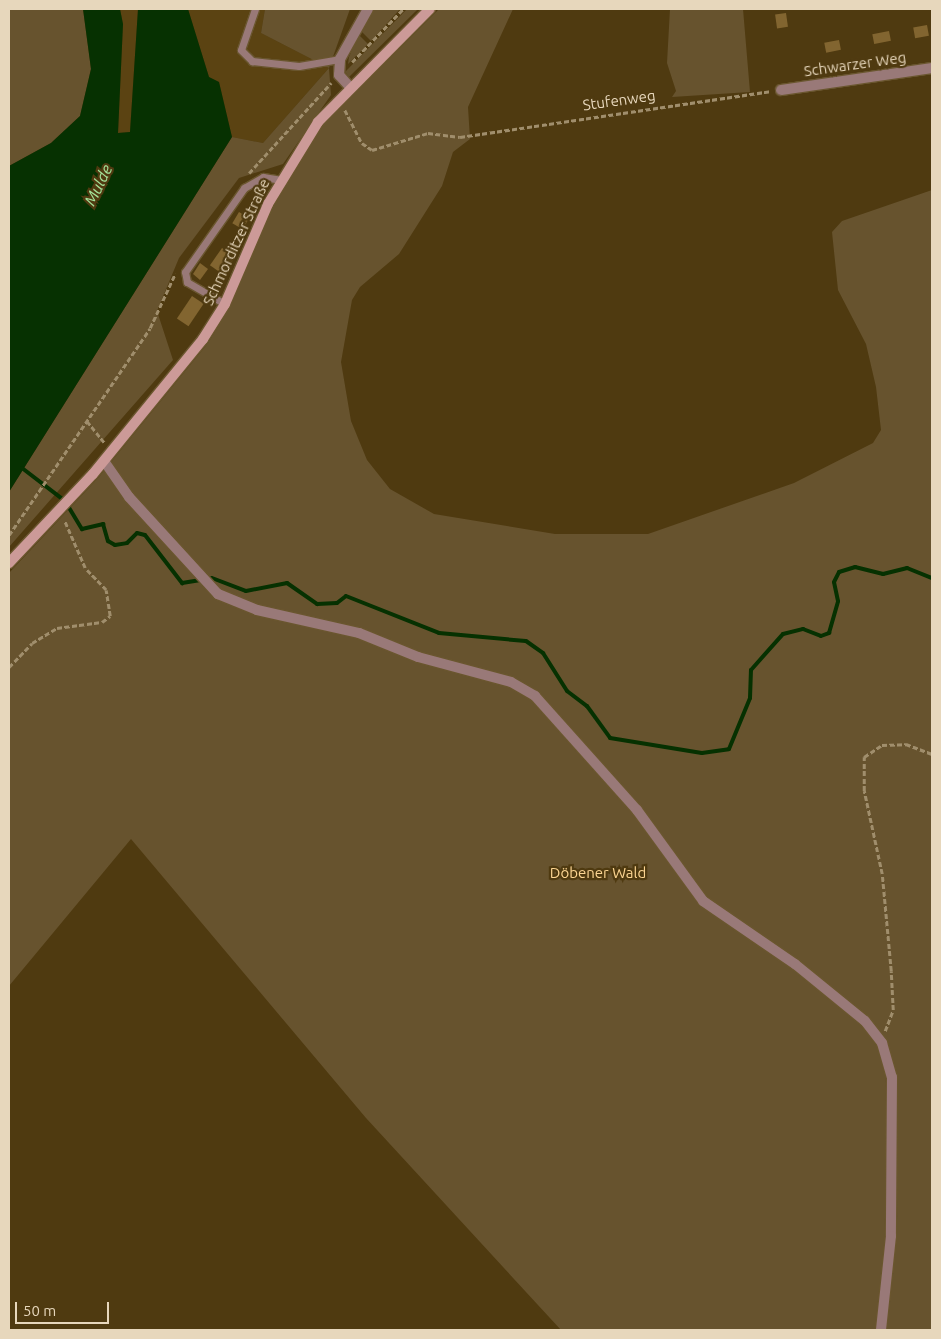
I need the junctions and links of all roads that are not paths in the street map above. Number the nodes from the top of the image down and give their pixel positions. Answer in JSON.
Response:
{"nodes":[{"id":1,"x":255,"y":9,"type":"edge"},
{"id":2,"x":368,"y":9,"type":"edge"},
{"id":3,"x":430,"y":9,"type":"edge"},
{"id":4,"x":340,"y":59,"type":"junction"},
{"id":5,"x":932,"y":68,"type":"edge"},
{"id":6,"x":349,"y":86,"type":"junction"},
{"id":7,"x":781,"y":90,"type":"road end"},
{"id":8,"x":282,"y":180,"type":"junction"},
{"id":9,"x":225,"y":304,"type":"junction"},
{"id":10,"x":104,"y":461,"type":"junction"},
{"id":11,"x":9,"y":563,"type":"edge"},
{"id":12,"x":881,"y":1330,"type":"edge"}],
"edges":[{"from":1,"to":4,"type":"lane"},
{"from":2,"to":4,"type":"street"},
{"from":3,"to":6,"type":"main road","name":"Schmorditzer Straße"},
{"from":4,"to":6,"type":"street"},
{"from":5,"to":7,"type":"street","name":"Schwarzer Weg"},
{"from":6,"to":8,"type":"main road","name":"Schmorditzer Straße"},
{"from":8,"to":9,"type":"main road","name":"Schmorditzer Straße"},
{"from":8,"to":9,"type":"lane"},
{"from":9,"to":10,"type":"main road","name":"Schmorditzer Straße"},
{"from":10,"to":11,"type":"main road","name":"Schmorditzer Straße"},
{"from":10,"to":12,"type":"street"}]}
